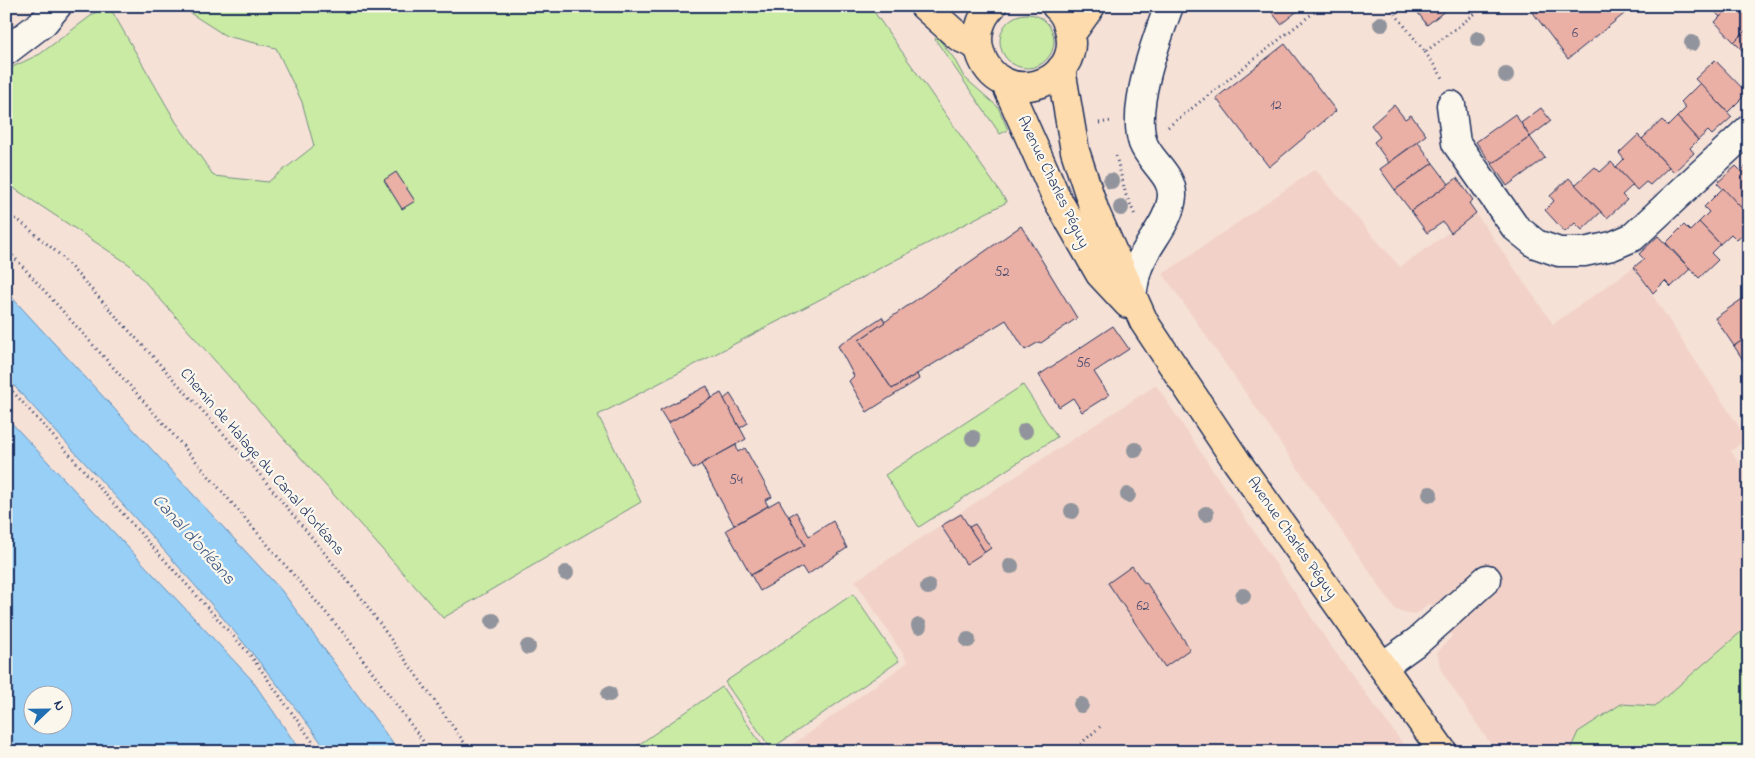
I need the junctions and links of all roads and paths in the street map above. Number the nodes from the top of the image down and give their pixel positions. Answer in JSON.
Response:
{"nodes":[{"id":1,"x":56,"y":6,"type":"edge"},
{"id":2,"x":924,"y":6,"type":"edge"},
{"id":3,"x":1056,"y":6,"type":"edge"},
{"id":4,"x":1091,"y":6,"type":"edge"},
{"id":5,"x":1169,"y":6,"type":"edge"},
{"id":6,"x":1322,"y":6,"type":"edge"},
{"id":7,"x":1390,"y":6,"type":"edge"},
{"id":8,"x":1485,"y":6,"type":"edge"},
{"id":9,"x":990,"y":7,"type":"edge"},
{"id":10,"x":1071,"y":34,"type":"junction"},
{"id":11,"x":978,"y":46,"type":"junction"},
{"id":12,"x":6,"y":51,"type":"edge"},
{"id":13,"x":1061,"y":69,"type":"junction"},
{"id":14,"x":1006,"y":84,"type":"junction"},
{"id":15,"x":1451,"y":105,"type":"dead end"},
{"id":16,"x":1749,"y":129,"type":"edge"},
{"id":17,"x":1142,"y":136,"type":"junction"},
{"id":18,"x":6,"y":215,"type":"edge"},
{"id":19,"x":6,"y":248,"type":"edge"},
{"id":20,"x":1132,"y":295,"type":"junction"},
{"id":21,"x":1144,"y":322,"type":"junction"},
{"id":22,"x":6,"y":384,"type":"edge"},
{"id":23,"x":1487,"y":579,"type":"dead end"},
{"id":24,"x":1383,"y":666,"type":"junction"},
{"id":25,"x":1102,"y":725,"type":"dead end"},
{"id":26,"x":320,"y":752,"type":"edge"},
{"id":27,"x":431,"y":752,"type":"edge"},
{"id":28,"x":471,"y":752,"type":"edge"},
{"id":29,"x":1075,"y":752,"type":"edge"},
{"id":30,"x":1443,"y":752,"type":"edge"}],
"edges":[{"from":1,"to":12,"type":"street"},
{"from":2,"to":11,"type":"main road"},
{"from":3,"to":10,"type":"main road"},
{"from":4,"to":10,"type":"main road"},
{"from":5,"to":17,"type":"street"},
{"from":6,"to":17,"type":"path"},
{"from":7,"to":8,"type":"path"},
{"from":9,"to":11,"type":"main road"},
{"from":10,"to":13,"type":"main road"},
{"from":11,"to":14,"type":"main road"},
{"from":13,"to":14,"type":"main road"},
{"from":13,"to":20,"type":"main road","name":"Avenue Charles Péguy"},
{"from":14,"to":21,"type":"main road","name":"Avenue Charles Péguy"},
{"from":15,"to":16,"type":"street"},
{"from":17,"to":20,"type":"street"},
{"from":18,"to":28,"type":"path","name":"Chemin de Halage du Canal d'Orléans"},
{"from":19,"to":27,"type":"path"},
{"from":20,"to":21,"type":"main road","name":"Avenue Charles Péguy"},
{"from":21,"to":24,"type":"main road","name":"Avenue Charles Péguy"},
{"from":22,"to":26,"type":"path"},
{"from":23,"to":24,"type":"street"},
{"from":24,"to":30,"type":"main road","name":"Avenue Charles Péguy"},
{"from":25,"to":29,"type":"path"}]}
